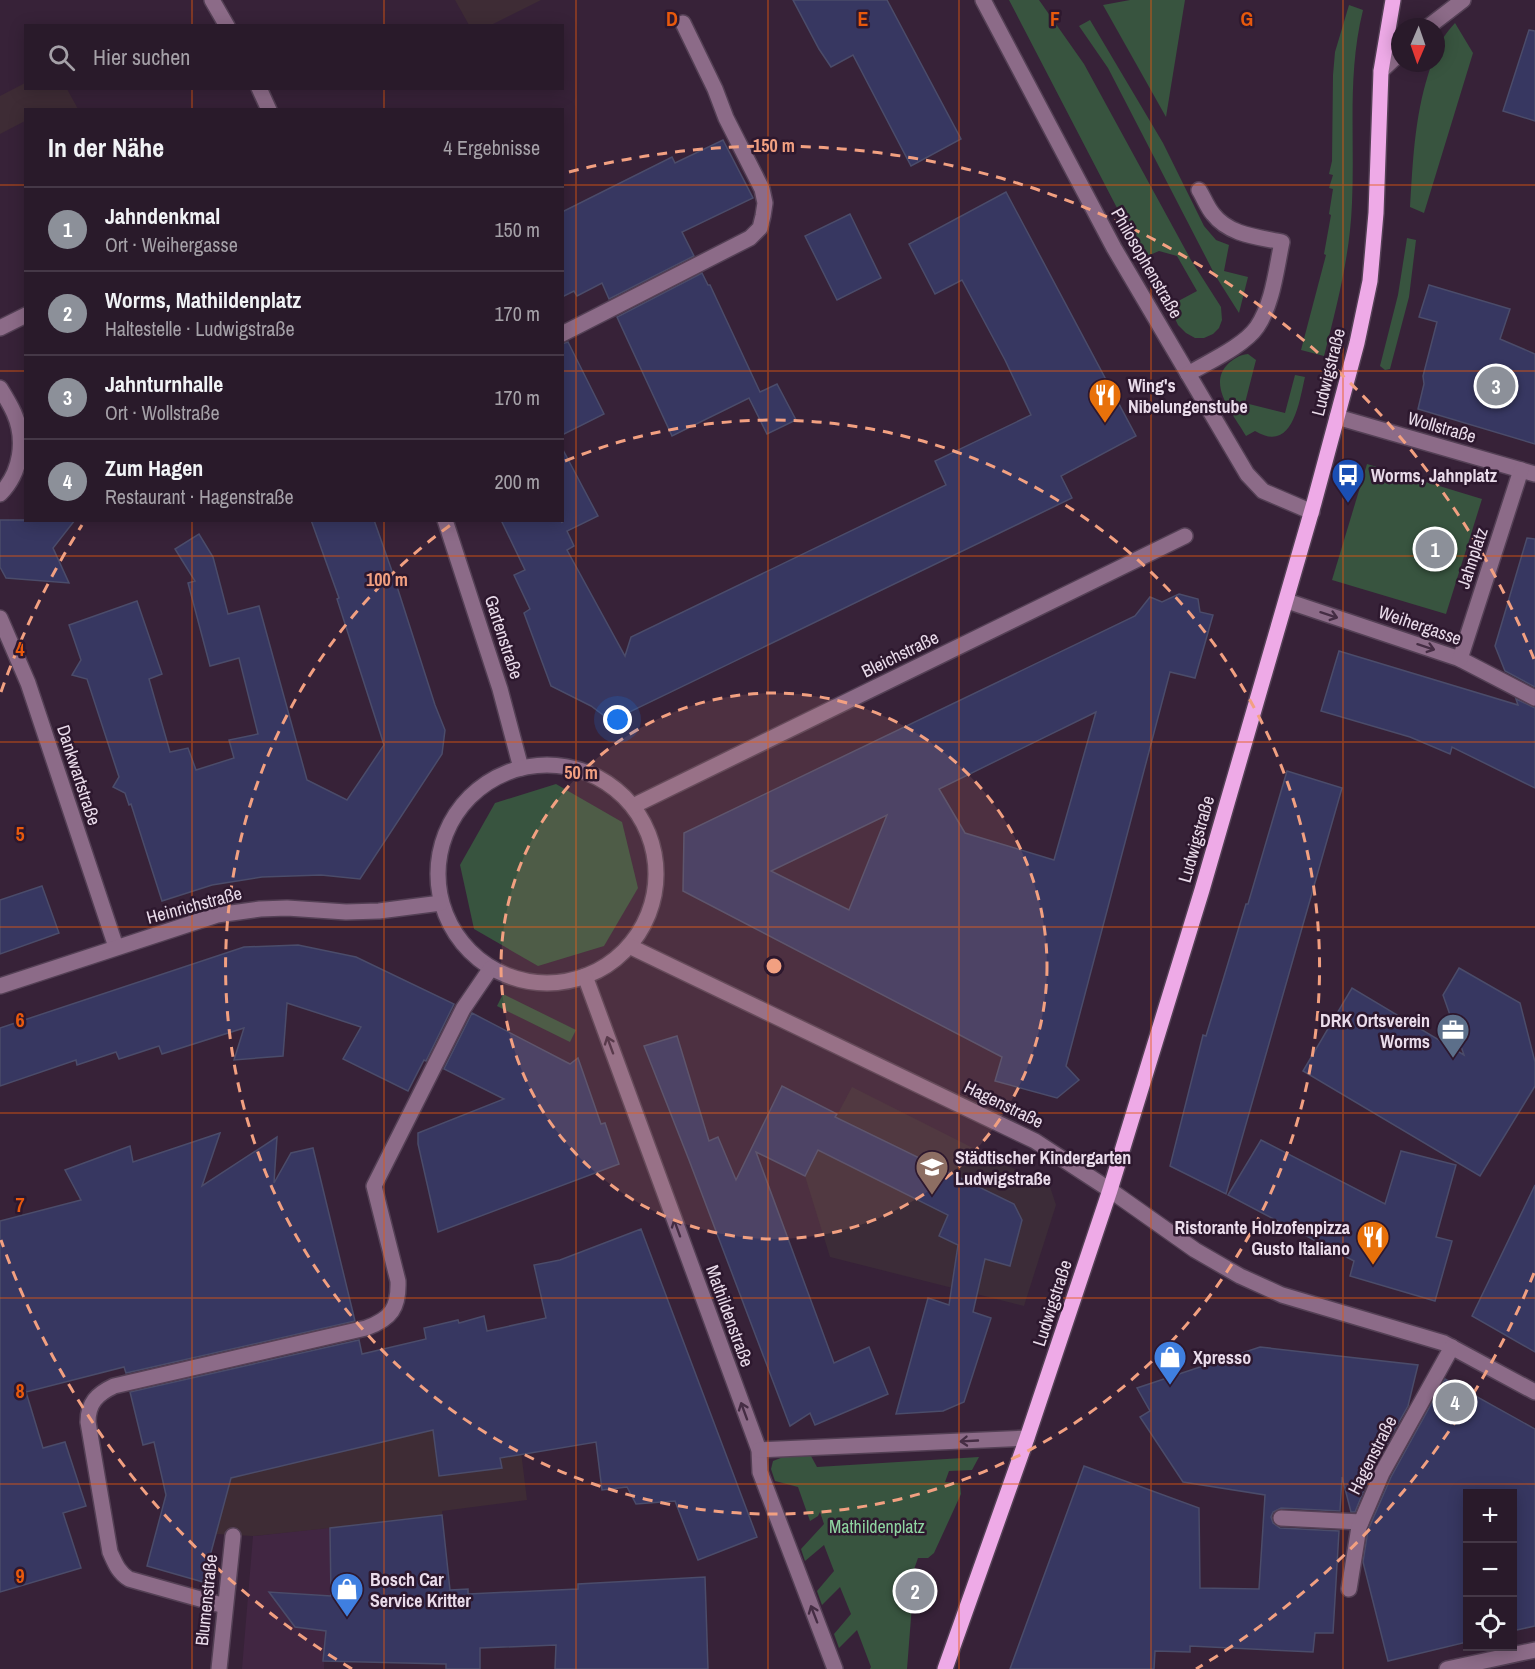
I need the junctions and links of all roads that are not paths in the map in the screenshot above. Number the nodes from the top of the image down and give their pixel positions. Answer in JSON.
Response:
{"nodes":[{"id":1,"x":212,"y":0,"type":"edge"},
{"id":2,"x":983,"y":0,"type":"edge"},
{"id":3,"x":1393,"y":0,"type":"edge"},
{"id":4,"x":1463,"y":0,"type":"edge"},
{"id":5,"x":1440,"y":18,"type":"edge"},
{"id":6,"x":683,"y":23,"type":"dead end"},
{"id":7,"x":225,"y":24,"type":"edge"},
{"id":8,"x":1391,"y":61,"type":"edge"},
{"id":9,"x":1380,"y":71,"type":"junction"},
{"id":10,"x":260,"y":90,"type":"edge"},
{"id":11,"x":268,"y":108,"type":"edge"},
{"id":12,"x":1199,"y":190,"type":"dead end"},
{"id":13,"x":24,"y":316,"type":"edge"},
{"id":14,"x":0,"y":328,"type":"edge"},
{"id":15,"x":564,"y":333,"type":"edge"},
{"id":16,"x":1188,"y":374,"type":"junction"},
{"id":17,"x":0,"y":388,"type":"edge"},
{"id":18,"x":1337,"y":417,"type":"junction"},
{"id":19,"x":1528,"y":472,"type":"edge"},
{"id":20,"x":0,"y":494,"type":"edge"},
{"id":21,"x":1312,"y":512,"type":"junction"},
{"id":22,"x":445,"y":522,"type":"edge"},
{"id":23,"x":1185,"y":536,"type":"dead end"},
{"id":24,"x":1287,"y":601,"type":"junction"},
{"id":25,"x":0,"y":618,"type":"edge"},
{"id":26,"x":1460,"y":659,"type":"junction"},
{"id":27,"x":1535,"y":698,"type":"edge"},
{"id":28,"x":521,"y":768,"type":"junction"},
{"id":29,"x":633,"y":806,"type":"junction"},
{"id":30,"x":441,"y":903,"type":"junction"},
{"id":31,"x":628,"y":946,"type":"junction"},
{"id":32,"x":116,"y":947,"type":"junction"},
{"id":33,"x":491,"y":968,"type":"junction"},
{"id":34,"x":585,"y":976,"type":"junction"},
{"id":35,"x":0,"y":986,"type":"edge"},
{"id":36,"x":1110,"y":1190,"type":"junction"},
{"id":37,"x":1452,"y":1347,"type":"junction"},
{"id":38,"x":1535,"y":1392,"type":"edge"},
{"id":39,"x":1027,"y":1438,"type":"junction"},
{"id":40,"x":759,"y":1450,"type":"junction"},
{"id":41,"x":1281,"y":1518,"type":"dead end"},
{"id":42,"x":1361,"y":1522,"type":"junction"},
{"id":43,"x":233,"y":1536,"type":"dead end"},
{"id":44,"x":1349,"y":1589,"type":"dead end"},
{"id":45,"x":225,"y":1606,"type":"junction"},
{"id":46,"x":1535,"y":1650,"type":"edge"},
{"id":47,"x":219,"y":1669,"type":"edge"},
{"id":48,"x":835,"y":1669,"type":"edge"},
{"id":49,"x":945,"y":1669,"type":"edge"},
{"id":50,"x":1447,"y":1669,"type":"edge"}],
"edges":[{"from":1,"to":7,"type":"street"},
{"from":2,"to":16,"type":"street","name":"Philosophenstraße"},
{"from":3,"to":9,"type":"main road","name":"Ludwigstraße"},
{"from":4,"to":5,"type":"street"},
{"from":6,"to":15,"type":"street"},
{"from":8,"to":9,"type":"street"},
{"from":9,"to":18,"type":"main road","name":"Ludwigstraße"},
{"from":10,"to":11,"type":"street"},
{"from":12,"to":16,"type":"street"},
{"from":13,"to":14,"type":"street"},
{"from":16,"to":21,"type":"street","name":"Philosophenstraße"},
{"from":17,"to":20,"type":"street"},
{"from":18,"to":19,"type":"street","name":"Wollstraße"},
{"from":18,"to":21,"type":"main road","name":"Ludwigstraße"},
{"from":19,"to":26,"type":"street","name":"Jahnplatz"},
{"from":21,"to":24,"type":"main road","name":"Ludwigstraße"},
{"from":22,"to":28,"type":"street","name":"Gartenstraße"},
{"from":23,"to":29,"type":"street","name":"Bleichstraße"},
{"from":24,"to":26,"type":"street","name":"Weihergasse","one_way":true},
{"from":24,"to":36,"type":"main road","name":"Ludwigstraße"},
{"from":25,"to":32,"type":"street","name":"Dankwartstraße"},
{"from":26,"to":27,"type":"street","name":"Weihergasse"},
{"from":28,"to":29,"type":"street"},
{"from":28,"to":30,"type":"street"},
{"from":29,"to":31,"type":"street"},
{"from":30,"to":32,"type":"street","name":"Heinrichstraße"},
{"from":30,"to":33,"type":"street"},
{"from":31,"to":34,"type":"street"},
{"from":31,"to":36,"type":"street","name":"Hagenstraße"},
{"from":32,"to":35,"type":"street","name":"Heinrichstraße"},
{"from":33,"to":34,"type":"street"},
{"from":33,"to":45,"type":"street"},
{"from":40,"to":34,"type":"street","name":"Mathildenstraße","one_way":true},
{"from":36,"to":37,"type":"street","name":"Hagenstraße"},
{"from":36,"to":39,"type":"main road","name":"Ludwigstraße"},
{"from":37,"to":38,"type":"street","name":"Hagenstraße"},
{"from":37,"to":42,"type":"street","name":"Hagenstraße"},
{"from":39,"to":40,"type":"street","one_way":true},
{"from":39,"to":49,"type":"main road","name":"Ludwigstraße"},
{"from":48,"to":40,"type":"street","name":"Mathildenstraße","one_way":true},
{"from":41,"to":42,"type":"street"},
{"from":42,"to":44,"type":"street","name":"Hagenstraße"},
{"from":43,"to":45,"type":"street","name":"Blumenstraße"},
{"from":45,"to":47,"type":"street","name":"Blumenstraße"},
{"from":46,"to":50,"type":"street"}]}
